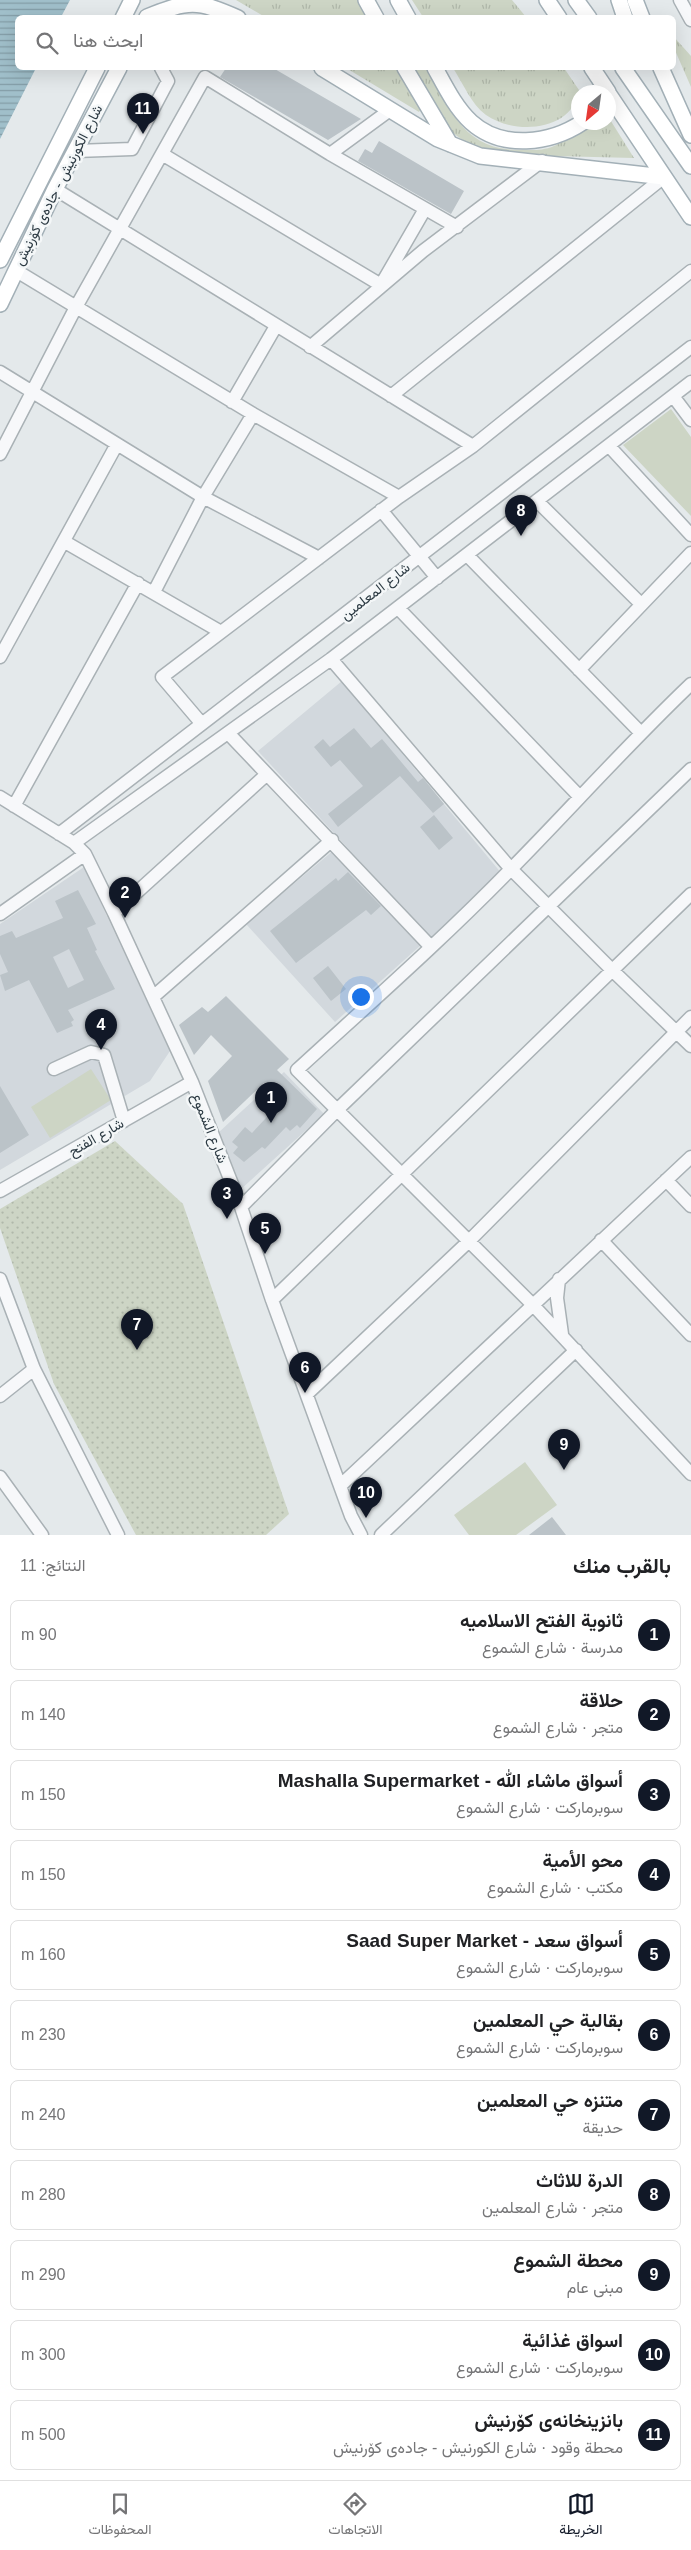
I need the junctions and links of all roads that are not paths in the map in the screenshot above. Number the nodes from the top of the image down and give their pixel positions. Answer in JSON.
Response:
{"nodes":[{"id":1,"x":132,"y":0,"type":"edge"},
{"id":2,"x":158,"y":0,"type":"edge"},
{"id":3,"x":164,"y":0,"type":"edge"},
{"id":4,"x":366,"y":0,"type":"edge"},
{"id":5,"x":398,"y":0,"type":"edge"},
{"id":6,"x":547,"y":0,"type":"edge"},
{"id":7,"x":576,"y":0,"type":"edge"},
{"id":8,"x":619,"y":0,"type":"edge"},
{"id":9,"x":635,"y":0,"type":"edge"},
{"id":10,"x":680,"y":0,"type":"edge"},
{"id":11,"x":124,"y":15,"type":"edge"},
{"id":12,"x":148,"y":15,"type":"edge"},
{"id":13,"x":149,"y":15,"type":"edge"},
{"id":14,"x":152,"y":15,"type":"edge"},
{"id":15,"x":232,"y":15,"type":"edge"},
{"id":16,"x":374,"y":15,"type":"edge"},
{"id":17,"x":406,"y":15,"type":"edge"},
{"id":18,"x":557,"y":15,"type":"edge"},
{"id":19,"x":587,"y":15,"type":"edge"},
{"id":20,"x":624,"y":15,"type":"edge"},
{"id":21,"x":641,"y":15,"type":"edge"},
{"id":22,"x":691,"y":20,"type":"edge"},
{"id":23,"x":96,"y":70,"type":"edge"},
{"id":24,"x":118,"y":70,"type":"edge"},
{"id":25,"x":162,"y":70,"type":"edge"},
{"id":26,"x":325,"y":70,"type":"edge"},
{"id":27,"x":406,"y":70,"type":"edge"},
{"id":28,"x":436,"y":70,"type":"edge"},
{"id":29,"x":593,"y":70,"type":"edge"},
{"id":30,"x":594,"y":70,"type":"edge"},
{"id":31,"x":624,"y":70,"type":"edge"},
{"id":32,"x":662,"y":70,"type":"edge"},
{"id":33,"x":594,"y":85,"type":"edge"},
{"id":34,"x":603,"y":85,"type":"edge"},
{"id":35,"x":616,"y":105,"type":"edge"},
{"id":36,"x":390,"y":110,"type":"junction"},
{"id":37,"x":571,"y":129,"type":"edge"},
{"id":38,"x":690,"y":132,"type":"edge"},
{"id":39,"x":450,"y":144,"type":"junction"},
{"id":40,"x":76,"y":151,"type":"junction"},
{"id":41,"x":162,"y":154,"type":"junction"},
{"id":42,"x":330,"y":154,"type":"junction"},
{"id":43,"x":542,"y":161,"type":"junction"},
{"id":44,"x":691,"y":166,"type":"edge"},
{"id":45,"x":664,"y":177,"type":"junction"},
{"id":46,"x":54,"y":189,"type":"junction"},
{"id":47,"x":425,"y":209,"type":"junction"},
{"id":48,"x":691,"y":217,"type":"edge"},
{"id":49,"x":457,"y":227,"type":"junction"},
{"id":50,"x":120,"y":229,"type":"junction"},
{"id":51,"x":0,"y":260,"type":"edge"},
{"id":52,"x":15,"y":270,"type":"junction"},
{"id":53,"x":691,"y":271,"type":"edge"},
{"id":54,"x":381,"y":285,"type":"junction"},
{"id":55,"x":0,"y":304,"type":"edge"},
{"id":56,"x":76,"y":307,"type":"junction"},
{"id":57,"x":276,"y":326,"type":"junction"},
{"id":58,"x":310,"y":346,"type":"junction"},
{"id":59,"x":691,"y":346,"type":"edge"},
{"id":60,"x":0,"y":372,"type":"edge"},
{"id":61,"x":691,"y":382,"type":"edge"},
{"id":62,"x":33,"y":392,"type":"junction"},
{"id":63,"x":391,"y":396,"type":"junction"},
{"id":64,"x":673,"y":396,"type":"junction"},
{"id":65,"x":232,"y":402,"type":"junction"},
{"id":66,"x":253,"y":414,"type":"junction"},
{"id":67,"x":691,"y":420,"type":"edge"},
{"id":68,"x":117,"y":444,"type":"junction"},
{"id":69,"x":473,"y":446,"type":"junction"},
{"id":70,"x":610,"y":446,"type":"junction"},
{"id":71,"x":0,"y":454,"type":"edge"},
{"id":72,"x":203,"y":497,"type":"junction"},
{"id":73,"x":399,"y":497,"type":"junction"},
{"id":74,"x":537,"y":501,"type":"junction"},
{"id":75,"x":381,"y":510,"type":"junction"},
{"id":76,"x":691,"y":534,"type":"edge"},
{"id":77,"x":65,"y":542,"type":"junction"},
{"id":78,"x":691,"y":553,"type":"edge"},
{"id":79,"x":467,"y":555,"type":"junction"},
{"id":80,"x":420,"y":556,"type":"junction"},
{"id":81,"x":319,"y":558,"type":"junction"},
{"id":82,"x":437,"y":578,"type":"junction"},
{"id":83,"x":138,"y":583,"type":"junction"},
{"id":84,"x":154,"y":592,"type":"junction"},
{"id":85,"x":641,"y":604,"type":"junction"},
{"id":86,"x":398,"y":608,"type":"junction"},
{"id":87,"x":221,"y":632,"type":"junction"},
{"id":88,"x":0,"y":657,"type":"edge"},
{"id":89,"x":331,"y":658,"type":"junction"},
{"id":90,"x":579,"y":670,"type":"junction"},
{"id":91,"x":691,"y":684,"type":"edge"},
{"id":92,"x":202,"y":724,"type":"junction"},
{"id":93,"x":640,"y":732,"type":"junction"},
{"id":94,"x":228,"y":734,"type":"junction"},
{"id":95,"x":691,"y":769,"type":"edge"},
{"id":96,"x":266,"y":775,"type":"junction"},
{"id":97,"x":579,"y":796,"type":"junction"},
{"id":98,"x":0,"y":797,"type":"edge"},
{"id":99,"x":14,"y":806,"type":"junction"},
{"id":100,"x":58,"y":834,"type":"junction"},
{"id":101,"x":332,"y":840,"type":"junction"},
{"id":102,"x":74,"y":843,"type":"junction"},
{"id":103,"x":85,"y":854,"type":"junction"},
{"id":104,"x":511,"y":869,"type":"junction"},
{"id":105,"x":691,"y":894,"type":"edge"},
{"id":106,"x":549,"y":908,"type":"junction"},
{"id":107,"x":114,"y":913,"type":"junction"},
{"id":108,"x":0,"y":914,"type":"edge"},
{"id":109,"x":431,"y":947,"type":"junction"},
{"id":110,"x":612,"y":970,"type":"junction"},
{"id":111,"x":152,"y":997,"type":"junction"},
{"id":112,"x":691,"y":1017,"type":"edge"},
{"id":113,"x":676,"y":1032,"type":"junction"},
{"id":114,"x":691,"y":1046,"type":"edge"},
{"id":115,"x":54,"y":1069,"type":"dead end"},
{"id":116,"x":192,"y":1082,"type":"junction"},
{"id":117,"x":336,"y":1110,"type":"junction"},
{"id":118,"x":124,"y":1121,"type":"junction"},
{"id":119,"x":691,"y":1157,"type":"edge"},
{"id":120,"x":404,"y":1175,"type":"junction"},
{"id":121,"x":666,"y":1180,"type":"junction"},
{"id":122,"x":0,"y":1192,"type":"edge"},
{"id":123,"x":691,"y":1206,"type":"edge"},
{"id":124,"x":241,"y":1207,"type":"junction"},
{"id":125,"x":601,"y":1240,"type":"junction"},
{"id":126,"x":468,"y":1242,"type":"junction"},
{"id":127,"x":559,"y":1280,"type":"junction"},
{"id":128,"x":1,"y":1285,"type":"edge"},
{"id":129,"x":272,"y":1300,"type":"junction"},
{"id":130,"x":532,"y":1304,"type":"junction"},
{"id":131,"x":691,"y":1335,"type":"edge"},
{"id":132,"x":562,"y":1336,"type":"junction"},
{"id":133,"x":576,"y":1350,"type":"junction"},
{"id":134,"x":34,"y":1369,"type":"junction"},
{"id":135,"x":307,"y":1394,"type":"junction"},
{"id":136,"x":0,"y":1396,"type":"edge"},
{"id":137,"x":691,"y":1474,"type":"edge"},
{"id":138,"x":0,"y":1477,"type":"edge"},
{"id":139,"x":341,"y":1485,"type":"junction"},
{"id":140,"x":42,"y":1535,"type":"edge"},
{"id":141,"x":118,"y":1535,"type":"edge"},
{"id":142,"x":361,"y":1535,"type":"edge"},
{"id":143,"x":381,"y":1535,"type":"edge"}],
"edges":[{"from":1,"to":11,"type":"main road"},
{"from":2,"to":12,"type":"main road"},
{"from":3,"to":13,"type":"main road"},
{"from":4,"to":16,"type":"main road"},
{"from":5,"to":17,"type":"main road"},
{"from":6,"to":18,"type":"main road"},
{"from":7,"to":19,"type":"main road"},
{"from":8,"to":20,"type":"main road"},
{"from":9,"to":21,"type":"main road"},
{"from":10,"to":22,"type":"street"},
{"from":14,"to":15,"type":"main road"},
{"from":23,"to":51,"type":"main road","name":"شارع الكورنيش - جادەی کۆرنیش"},
{"from":24,"to":40,"type":"main road","name":"شارع الكورنيش - جادەی کۆرنیش"},
{"from":25,"to":40,"type":"street"},
{"from":26,"to":36,"type":"main road"},
{"from":27,"to":39,"type":"main road"},
{"from":28,"to":37,"type":"main road"},
{"from":29,"to":33,"type":"main road"},
{"from":30,"to":34,"type":"main road"},
{"from":31,"to":44,"type":"main road"},
{"from":32,"to":38,"type":"main road"},
{"from":35,"to":45,"type":"main road"},
{"from":36,"to":39,"type":"main road"},
{"from":36,"to":42,"type":"street"},
{"from":39,"to":43,"type":"main road"},
{"from":40,"to":46,"type":"main road","name":"شارع الكورنيش - جادەی کۆرنیش"},
{"from":41,"to":42,"type":"street"},
{"from":41,"to":50,"type":"street"},
{"from":41,"to":54,"type":"street"},
{"from":42,"to":47,"type":"street"},
{"from":43,"to":45,"type":"main road"},
{"from":43,"to":49,"type":"street"},
{"from":45,"to":48,"type":"main road"},
{"from":45,"to":63,"type":"street"},
{"from":46,"to":50,"type":"street"},
{"from":46,"to":52,"type":"main road","name":"شارع الكورنيش - جادەی کۆرنیش"},
{"from":47,"to":49,"type":"street"},
{"from":47,"to":54,"type":"street"},
{"from":49,"to":54,"type":"street"},
{"from":50,"to":56,"type":"street"},
{"from":50,"to":57,"type":"street"},
{"from":52,"to":55,"type":"main road","name":"شارع الكورنيش - جادەی کۆرنیش"},
{"from":52,"to":56,"type":"street"},
{"from":53,"to":69,"type":"street"},
{"from":54,"to":58,"type":"street"},
{"from":56,"to":62,"type":"street"},
{"from":56,"to":65,"type":"street"},
{"from":57,"to":58,"type":"street"},
{"from":57,"to":65,"type":"street"},
{"from":58,"to":63,"type":"street"},
{"from":59,"to":80,"type":"street","name":"شارع المعلمين"},
{"from":60,"to":62,"type":"street"},
{"from":61,"to":64,"type":"street","name":"شارع المعلمين"},
{"from":62,"to":68,"type":"street"},
{"from":62,"to":71,"type":"street"},
{"from":63,"to":69,"type":"street"},
{"from":64,"to":67,"type":"street"},
{"from":64,"to":70,"type":"street","name":"شارع المعلمين"},
{"from":65,"to":66,"type":"street"},
{"from":66,"to":72,"type":"street"},
{"from":66,"to":73,"type":"street"},
{"from":68,"to":72,"type":"street"},
{"from":68,"to":77,"type":"street"},
{"from":69,"to":73,"type":"street"},
{"from":70,"to":74,"type":"street","name":"شارع المعلمين"},
{"from":70,"to":76,"type":"street"},
{"from":72,"to":81,"type":"street"},
{"from":72,"to":84,"type":"street"},
{"from":73,"to":75,"type":"street"},
{"from":74,"to":79,"type":"street","name":"شارع المعلمين"},
{"from":74,"to":85,"type":"street"},
{"from":75,"to":80,"type":"street"},
{"from":75,"to":81,"type":"street"},
{"from":77,"to":83,"type":"street"},
{"from":77,"to":88,"type":"street"},
{"from":78,"to":85,"type":"street"},
{"from":79,"to":82,"type":"street","name":"شارع المعلمين"},
{"from":79,"to":90,"type":"street"},
{"from":80,"to":82,"type":"street"},
{"from":80,"to":92,"type":"street","name":"شارع المعلمين"},
{"from":81,"to":87,"type":"street"},
{"from":82,"to":86,"type":"street","name":"شارع المعلمين"},
{"from":83,"to":84,"type":"street"},
{"from":83,"to":99,"type":"street"},
{"from":84,"to":87,"type":"street"},
{"from":85,"to":90,"type":"street"},
{"from":86,"to":89,"type":"street","name":"شارع المعلمين"},
{"from":86,"to":97,"type":"street"},
{"from":87,"to":92,"type":"street"},
{"from":89,"to":94,"type":"street","name":"شارع المعلمين"},
{"from":89,"to":104,"type":"street"},
{"from":90,"to":93,"type":"street"},
{"from":91,"to":93,"type":"street"},
{"from":92,"to":100,"type":"street","name":"شارع المعلمين"},
{"from":93,"to":97,"type":"street"},
{"from":94,"to":96,"type":"street"},
{"from":94,"to":102,"type":"street","name":"شارع المعلمين"},
{"from":95,"to":106,"type":"street"},
{"from":96,"to":101,"type":"street"},
{"from":96,"to":107,"type":"street"},
{"from":97,"to":104,"type":"street"},
{"from":98,"to":99,"type":"street","name":"شارع الشموع"},
{"from":99,"to":100,"type":"street","name":"شارع الشموع"},
{"from":100,"to":102,"type":"street","name":"شارع الشموع"},
{"from":101,"to":109,"type":"street"},
{"from":101,"to":111,"type":"street"},
{"from":102,"to":103,"type":"street","name":"شارع الشموع"},
{"from":103,"to":107,"type":"street","name":"شارع الشموع"},
{"from":103,"to":108,"type":"street"},
{"from":104,"to":106,"type":"street"},
{"from":104,"to":109,"type":"street"},
{"from":105,"to":110,"type":"street"},
{"from":106,"to":110,"type":"street"},
{"from":106,"to":117,"type":"street"},
{"from":107,"to":111,"type":"street","name":"شارع الشموع"},
{"from":109,"to":117,"type":"street"},
{"from":110,"to":113,"type":"street"},
{"from":110,"to":120,"type":"street"},
{"from":111,"to":116,"type":"street","name":"شارع الشموع"},
{"from":112,"to":113,"type":"street"},
{"from":113,"to":114,"type":"street"},
{"from":113,"to":126,"type":"street"},
{"from":115,"to":118,"type":"street"},
{"from":116,"to":118,"type":"street","name":"شارع الفتح"},
{"from":116,"to":124,"type":"street","name":"شارع الشموع"},
{"from":117,"to":120,"type":"street"},
{"from":117,"to":124,"type":"street"},
{"from":118,"to":122,"type":"street","name":"شارع الفتح"},
{"from":119,"to":121,"type":"street"},
{"from":120,"to":126,"type":"street"},
{"from":120,"to":129,"type":"street"},
{"from":121,"to":123,"type":"street"},
{"from":121,"to":125,"type":"street"},
{"from":124,"to":129,"type":"street","name":"شارع الشموع"},
{"from":125,"to":127,"type":"street"},
{"from":125,"to":131,"type":"street"},
{"from":126,"to":130,"type":"street"},
{"from":126,"to":135,"type":"street"},
{"from":127,"to":130,"type":"street"},
{"from":127,"to":132,"type":"street"},
{"from":128,"to":134,"type":"street"},
{"from":129,"to":135,"type":"street","name":"شارع الشموع"},
{"from":130,"to":132,"type":"street"},
{"from":130,"to":139,"type":"street"},
{"from":132,"to":133,"type":"street"},
{"from":133,"to":137,"type":"street"},
{"from":133,"to":143,"type":"street"},
{"from":134,"to":136,"type":"street"},
{"from":134,"to":141,"type":"street"},
{"from":135,"to":139,"type":"street","name":"شارع الشموع"},
{"from":138,"to":140,"type":"street"},
{"from":139,"to":142,"type":"street","name":"شارع الشموع"}]}
